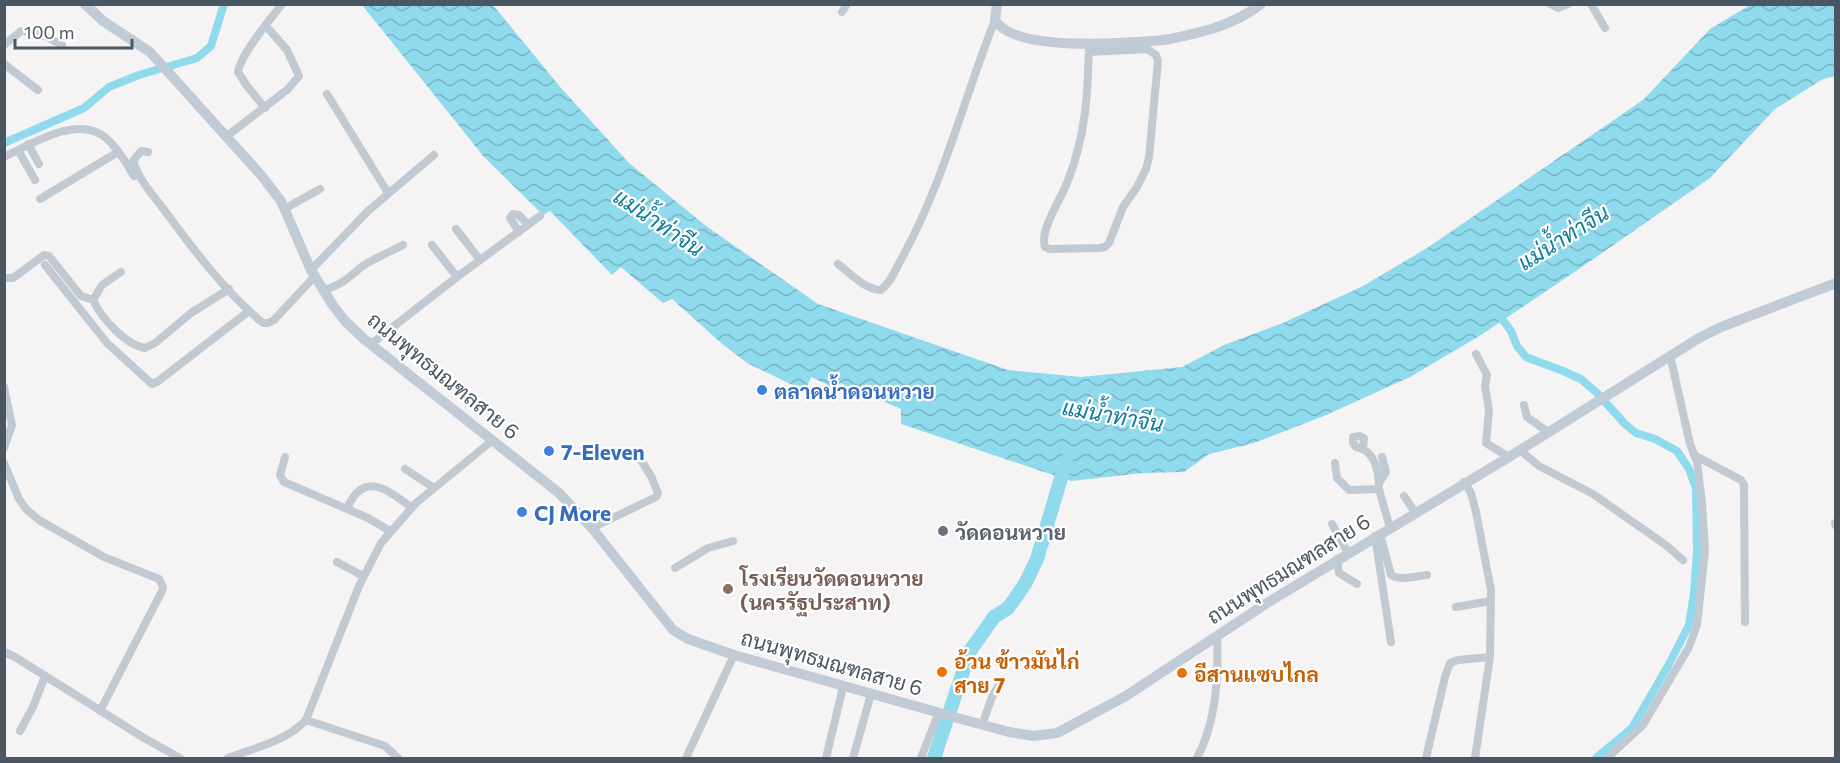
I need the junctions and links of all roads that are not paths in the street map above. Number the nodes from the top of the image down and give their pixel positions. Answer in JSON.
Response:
{"nodes":[{"id":1,"x":85,"y":4,"type":"edge"},
{"id":2,"x":282,"y":4,"type":"edge"},
{"id":3,"x":997,"y":4,"type":"edge"},
{"id":4,"x":1261,"y":4,"type":"edge"},
{"id":5,"x":1550,"y":4,"type":"edge"},
{"id":6,"x":1568,"y":4,"type":"edge"},
{"id":7,"x":1591,"y":4,"type":"edge"},
{"id":8,"x":995,"y":20,"type":"junction"},
{"id":9,"x":266,"y":26,"type":"junction"},
{"id":10,"x":1605,"y":28,"type":"dead end"},
{"id":11,"x":4,"y":45,"type":"edge"},
{"id":12,"x":62,"y":45,"type":"dead end"},
{"id":13,"x":1089,"y":48,"type":"junction"},
{"id":14,"x":4,"y":64,"type":"edge"},
{"id":15,"x":38,"y":90,"type":"dead end"},
{"id":16,"x":327,"y":94,"type":"dead end"},
{"id":17,"x":265,"y":108,"type":"junction"},
{"id":18,"x":227,"y":136,"type":"junction"},
{"id":19,"x":28,"y":144,"type":"junction"},
{"id":20,"x":18,"y":150,"type":"junction"},
{"id":21,"x":118,"y":152,"type":"junction"},
{"id":22,"x":148,"y":152,"type":"dead end"},
{"id":23,"x":434,"y":155,"type":"dead end"},
{"id":24,"x":4,"y":157,"type":"edge"},
{"id":25,"x":39,"y":164,"type":"dead end"},
{"id":26,"x":35,"y":180,"type":"dead end"},
{"id":27,"x":143,"y":182,"type":"junction"},
{"id":28,"x":320,"y":189,"type":"dead end"},
{"id":29,"x":388,"y":193,"type":"junction"},
{"id":30,"x":40,"y":199,"type":"dead end"},
{"id":31,"x":285,"y":209,"type":"junction"},
{"id":32,"x":540,"y":216,"type":"dead end"},
{"id":33,"x":528,"y":225,"type":"junction"},
{"id":34,"x":456,"y":229,"type":"dead end"},
{"id":35,"x":519,"y":232,"type":"junction"},
{"id":36,"x":403,"y":245,"type":"dead end"},
{"id":37,"x":432,"y":245,"type":"dead end"},
{"id":38,"x":480,"y":261,"type":"junction"},
{"id":39,"x":838,"y":264,"type":"dead end"},
{"id":40,"x":45,"y":265,"type":"dead end"},
{"id":41,"x":121,"y":272,"type":"dead end"},
{"id":42,"x":313,"y":273,"type":"junction"},
{"id":43,"x":457,"y":277,"type":"junction"},
{"id":44,"x":4,"y":278,"type":"edge"},
{"id":45,"x":1836,"y":283,"type":"edge"},
{"id":46,"x":229,"y":289,"type":"junction"},
{"id":47,"x":324,"y":290,"type":"junction"},
{"id":48,"x":93,"y":300,"type":"junction"},
{"id":49,"x":249,"y":310,"type":"junction"},
{"id":50,"x":371,"y":344,"type":"junction"},
{"id":51,"x":1476,"y":354,"type":"dead end"},
{"id":52,"x":1670,"y":355,"type":"junction"},
{"id":53,"x":4,"y":387,"type":"edge"},
{"id":54,"x":1524,"y":405,"type":"dead end"},
{"id":55,"x":1548,"y":432,"type":"junction"},
{"id":56,"x":493,"y":440,"type":"junction"},
{"id":57,"x":4,"y":448,"type":"edge"},
{"id":58,"x":1363,"y":448,"type":"dead end"},
{"id":59,"x":1520,"y":450,"type":"junction"},
{"id":60,"x":637,"y":454,"type":"dead end"},
{"id":61,"x":1694,"y":455,"type":"junction"},
{"id":62,"x":1382,"y":457,"type":"dead end"},
{"id":63,"x":1509,"y":457,"type":"junction"},
{"id":64,"x":285,"y":458,"type":"dead end"},
{"id":65,"x":4,"y":463,"type":"edge"},
{"id":66,"x":1335,"y":463,"type":"dead end"},
{"id":67,"x":405,"y":469,"type":"dead end"},
{"id":68,"x":1464,"y":482,"type":"junction"},
{"id":69,"x":1379,"y":486,"type":"junction"},
{"id":70,"x":434,"y":488,"type":"junction"},
{"id":71,"x":1404,"y":496,"type":"dead end"},
{"id":72,"x":412,"y":507,"type":"junction"},
{"id":73,"x":347,"y":509,"type":"junction"},
{"id":74,"x":1415,"y":512,"type":"junction"},
{"id":75,"x":1332,"y":524,"type":"dead end"},
{"id":76,"x":592,"y":528,"type":"junction"},
{"id":77,"x":1390,"y":528,"type":"junction"},
{"id":78,"x":390,"y":531,"type":"junction"},
{"id":79,"x":1377,"y":535,"type":"junction"},
{"id":80,"x":733,"y":541,"type":"dead end"},
{"id":81,"x":1348,"y":553,"type":"junction"},
{"id":82,"x":1337,"y":559,"type":"junction"},
{"id":83,"x":1683,"y":560,"type":"dead end"},
{"id":84,"x":337,"y":562,"type":"dead end"},
{"id":85,"x":675,"y":568,"type":"dead end"},
{"id":86,"x":1427,"y":575,"type":"dead end"},
{"id":87,"x":363,"y":576,"type":"junction"},
{"id":88,"x":1357,"y":584,"type":"dead end"},
{"id":89,"x":1491,"y":601,"type":"junction"},
{"id":90,"x":1456,"y":607,"type":"dead end"},
{"id":91,"x":1745,"y":622,"type":"dead end"},
{"id":92,"x":1216,"y":636,"type":"junction"},
{"id":93,"x":1391,"y":642,"type":"dead end"},
{"id":94,"x":4,"y":652,"type":"edge"},
{"id":95,"x":734,"y":655,"type":"junction"},
{"id":96,"x":1490,"y":657,"type":"junction"},
{"id":97,"x":45,"y":676,"type":"junction"},
{"id":98,"x":1000,"y":683,"type":"dead end"},
{"id":99,"x":843,"y":687,"type":"junction"},
{"id":100,"x":871,"y":694,"type":"junction"},
{"id":101,"x":100,"y":711,"type":"junction"},
{"id":102,"x":946,"y":715,"type":"junction"},
{"id":103,"x":306,"y":720,"type":"junction"},
{"id":104,"x":982,"y":724,"type":"junction"},
{"id":105,"x":20,"y":732,"type":"dead end"},
{"id":106,"x":230,"y":758,"type":"edge"},
{"id":107,"x":180,"y":759,"type":"edge"},
{"id":108,"x":398,"y":759,"type":"edge"},
{"id":109,"x":686,"y":759,"type":"edge"},
{"id":110,"x":826,"y":759,"type":"edge"},
{"id":111,"x":853,"y":759,"type":"edge"},
{"id":112,"x":921,"y":759,"type":"edge"},
{"id":113,"x":1197,"y":759,"type":"edge"},
{"id":114,"x":1426,"y":759,"type":"edge"},
{"id":115,"x":1475,"y":759,"type":"edge"},
{"id":116,"x":1607,"y":759,"type":"edge"}],
"edges":[{"from":1,"to":18,"type":"main road","name":"ถนนพุทธมณฑลสาย 6"},
{"from":2,"to":9,"type":"street"},
{"from":3,"to":8,"type":"main road"},
{"from":4,"to":13,"type":"main road"},
{"from":5,"to":6,"type":"street"},
{"from":7,"to":10,"type":"street"},
{"from":8,"to":13,"type":"main road"},
{"from":8,"to":39,"type":"street"},
{"from":9,"to":17,"type":"street"},
{"from":9,"to":17,"type":"street"},
{"from":11,"to":12,"type":"street"},
{"from":13,"to":13,"type":"street"},
{"from":14,"to":15,"type":"street"},
{"from":16,"to":29,"type":"street"},
{"from":17,"to":18,"type":"street"},
{"from":18,"to":31,"type":"main road","name":"ถนนพุทธมณฑลสาย 6"},
{"from":19,"to":20,"type":"street"},
{"from":19,"to":21,"type":"street"},
{"from":19,"to":25,"type":"street"},
{"from":20,"to":24,"type":"street"},
{"from":20,"to":26,"type":"street"},
{"from":21,"to":27,"type":"street"},
{"from":21,"to":30,"type":"street"},
{"from":22,"to":27,"type":"street"},
{"from":23,"to":29,"type":"street"},
{"from":27,"to":46,"type":"street"},
{"from":28,"to":31,"type":"street"},
{"from":29,"to":42,"type":"street"},
{"from":31,"to":42,"type":"main road","name":"ถนนพุทธมณฑลสาย 6"},
{"from":32,"to":33,"type":"street"},
{"from":33,"to":35,"type":"street"},
{"from":33,"to":35,"type":"street"},
{"from":34,"to":38,"type":"street"},
{"from":35,"to":38,"type":"street"},
{"from":36,"to":47,"type":"street"},
{"from":37,"to":43,"type":"street"},
{"from":38,"to":43,"type":"street"},
{"from":40,"to":49,"type":"street"},
{"from":41,"to":48,"type":"street"},
{"from":42,"to":47,"type":"main road","name":"ถนนพุทธมณฑลสาย 6"},
{"from":42,"to":49,"type":"street"},
{"from":43,"to":50,"type":"street"},
{"from":44,"to":48,"type":"street"},
{"from":45,"to":52,"type":"main road","name":"ถนนพุทธมณฑลสาย 6"},
{"from":46,"to":48,"type":"street"},
{"from":46,"to":49,"type":"street"},
{"from":47,"to":50,"type":"main road","name":"ถนนพุทธมณฑลสาย 6"},
{"from":50,"to":56,"type":"main road","name":"ถนนพุทธมณฑลสาย 6"},
{"from":51,"to":63,"type":"street"},
{"from":52,"to":55,"type":"main road","name":"ถนนพุทธมณฑลสาย 6"},
{"from":52,"to":61,"type":"street"},
{"from":53,"to":57,"type":"street"},
{"from":54,"to":55,"type":"street"},
{"from":55,"to":59,"type":"main road","name":"ถนนพุทธมณฑลสาย 6"},
{"from":56,"to":70,"type":"street"},
{"from":56,"to":76,"type":"main road","name":"ถนนพุทธมณฑลสาย 6"},
{"from":58,"to":69,"type":"street"},
{"from":59,"to":63,"type":"main road","name":"ถนนพุทธมณฑลสาย 6"},
{"from":59,"to":83,"type":"street"},
{"from":60,"to":76,"type":"street"},
{"from":61,"to":91,"type":"street"},
{"from":61,"to":116,"type":"street"},
{"from":62,"to":69,"type":"street"},
{"from":63,"to":68,"type":"main road","name":"ถนนพุทธมณฑลสาย 6"},
{"from":64,"to":73,"type":"street"},
{"from":65,"to":101,"type":"street"},
{"from":66,"to":69,"type":"street"},
{"from":67,"to":70,"type":"street"},
{"from":68,"to":74,"type":"main road","name":"ถนนพุทธมณฑลสาย 6"},
{"from":68,"to":89,"type":"street"},
{"from":69,"to":77,"type":"street"},
{"from":70,"to":72,"type":"street"},
{"from":71,"to":74,"type":"street"},
{"from":72,"to":73,"type":"street"},
{"from":72,"to":78,"type":"street"},
{"from":73,"to":78,"type":"street"},
{"from":74,"to":77,"type":"main road","name":"ถนนพุทธมณฑลสาย 6"},
{"from":75,"to":81,"type":"street"},
{"from":76,"to":95,"type":"main road","name":"ถนนพุทธมณฑลสาย 6"},
{"from":77,"to":79,"type":"main road","name":"ถนนพุทธมณฑลสาย 6"},
{"from":78,"to":87,"type":"street"},
{"from":79,"to":81,"type":"main road","name":"ถนนพุทธมณฑลสาย 6"},
{"from":79,"to":86,"type":"street"},
{"from":79,"to":93,"type":"street"},
{"from":80,"to":85,"type":"street"},
{"from":81,"to":82,"type":"main road","name":"ถนนพุทธมณฑลสาย 6"},
{"from":82,"to":88,"type":"street"},
{"from":82,"to":92,"type":"main road","name":"ถนนพุทธมณฑลสาย 6"},
{"from":84,"to":87,"type":"street"},
{"from":87,"to":103,"type":"street"},
{"from":89,"to":90,"type":"street"},
{"from":89,"to":96,"type":"street"},
{"from":92,"to":104,"type":"main road","name":"ถนนพุทธมณฑลสาย 6"},
{"from":92,"to":113,"type":"street"},
{"from":94,"to":97,"type":"street"},
{"from":95,"to":99,"type":"main road","name":"ถนนพุทธมณฑลสาย 6"},
{"from":95,"to":109,"type":"street"},
{"from":96,"to":114,"type":"street"},
{"from":96,"to":115,"type":"street"},
{"from":97,"to":101,"type":"street"},
{"from":97,"to":105,"type":"street"},
{"from":98,"to":104,"type":"street"},
{"from":99,"to":100,"type":"main road","name":"ถนนพุทธมณฑลสาย 6"},
{"from":99,"to":110,"type":"street"},
{"from":100,"to":102,"type":"main road","name":"ถนนพุทธมณฑลสาย 6"},
{"from":100,"to":111,"type":"street"},
{"from":101,"to":107,"type":"street"},
{"from":102,"to":104,"type":"main road","name":"ถนนพุทธมณฑลสาย 6"},
{"from":102,"to":112,"type":"street"},
{"from":103,"to":106,"type":"street"},
{"from":103,"to":108,"type":"street"}]}
